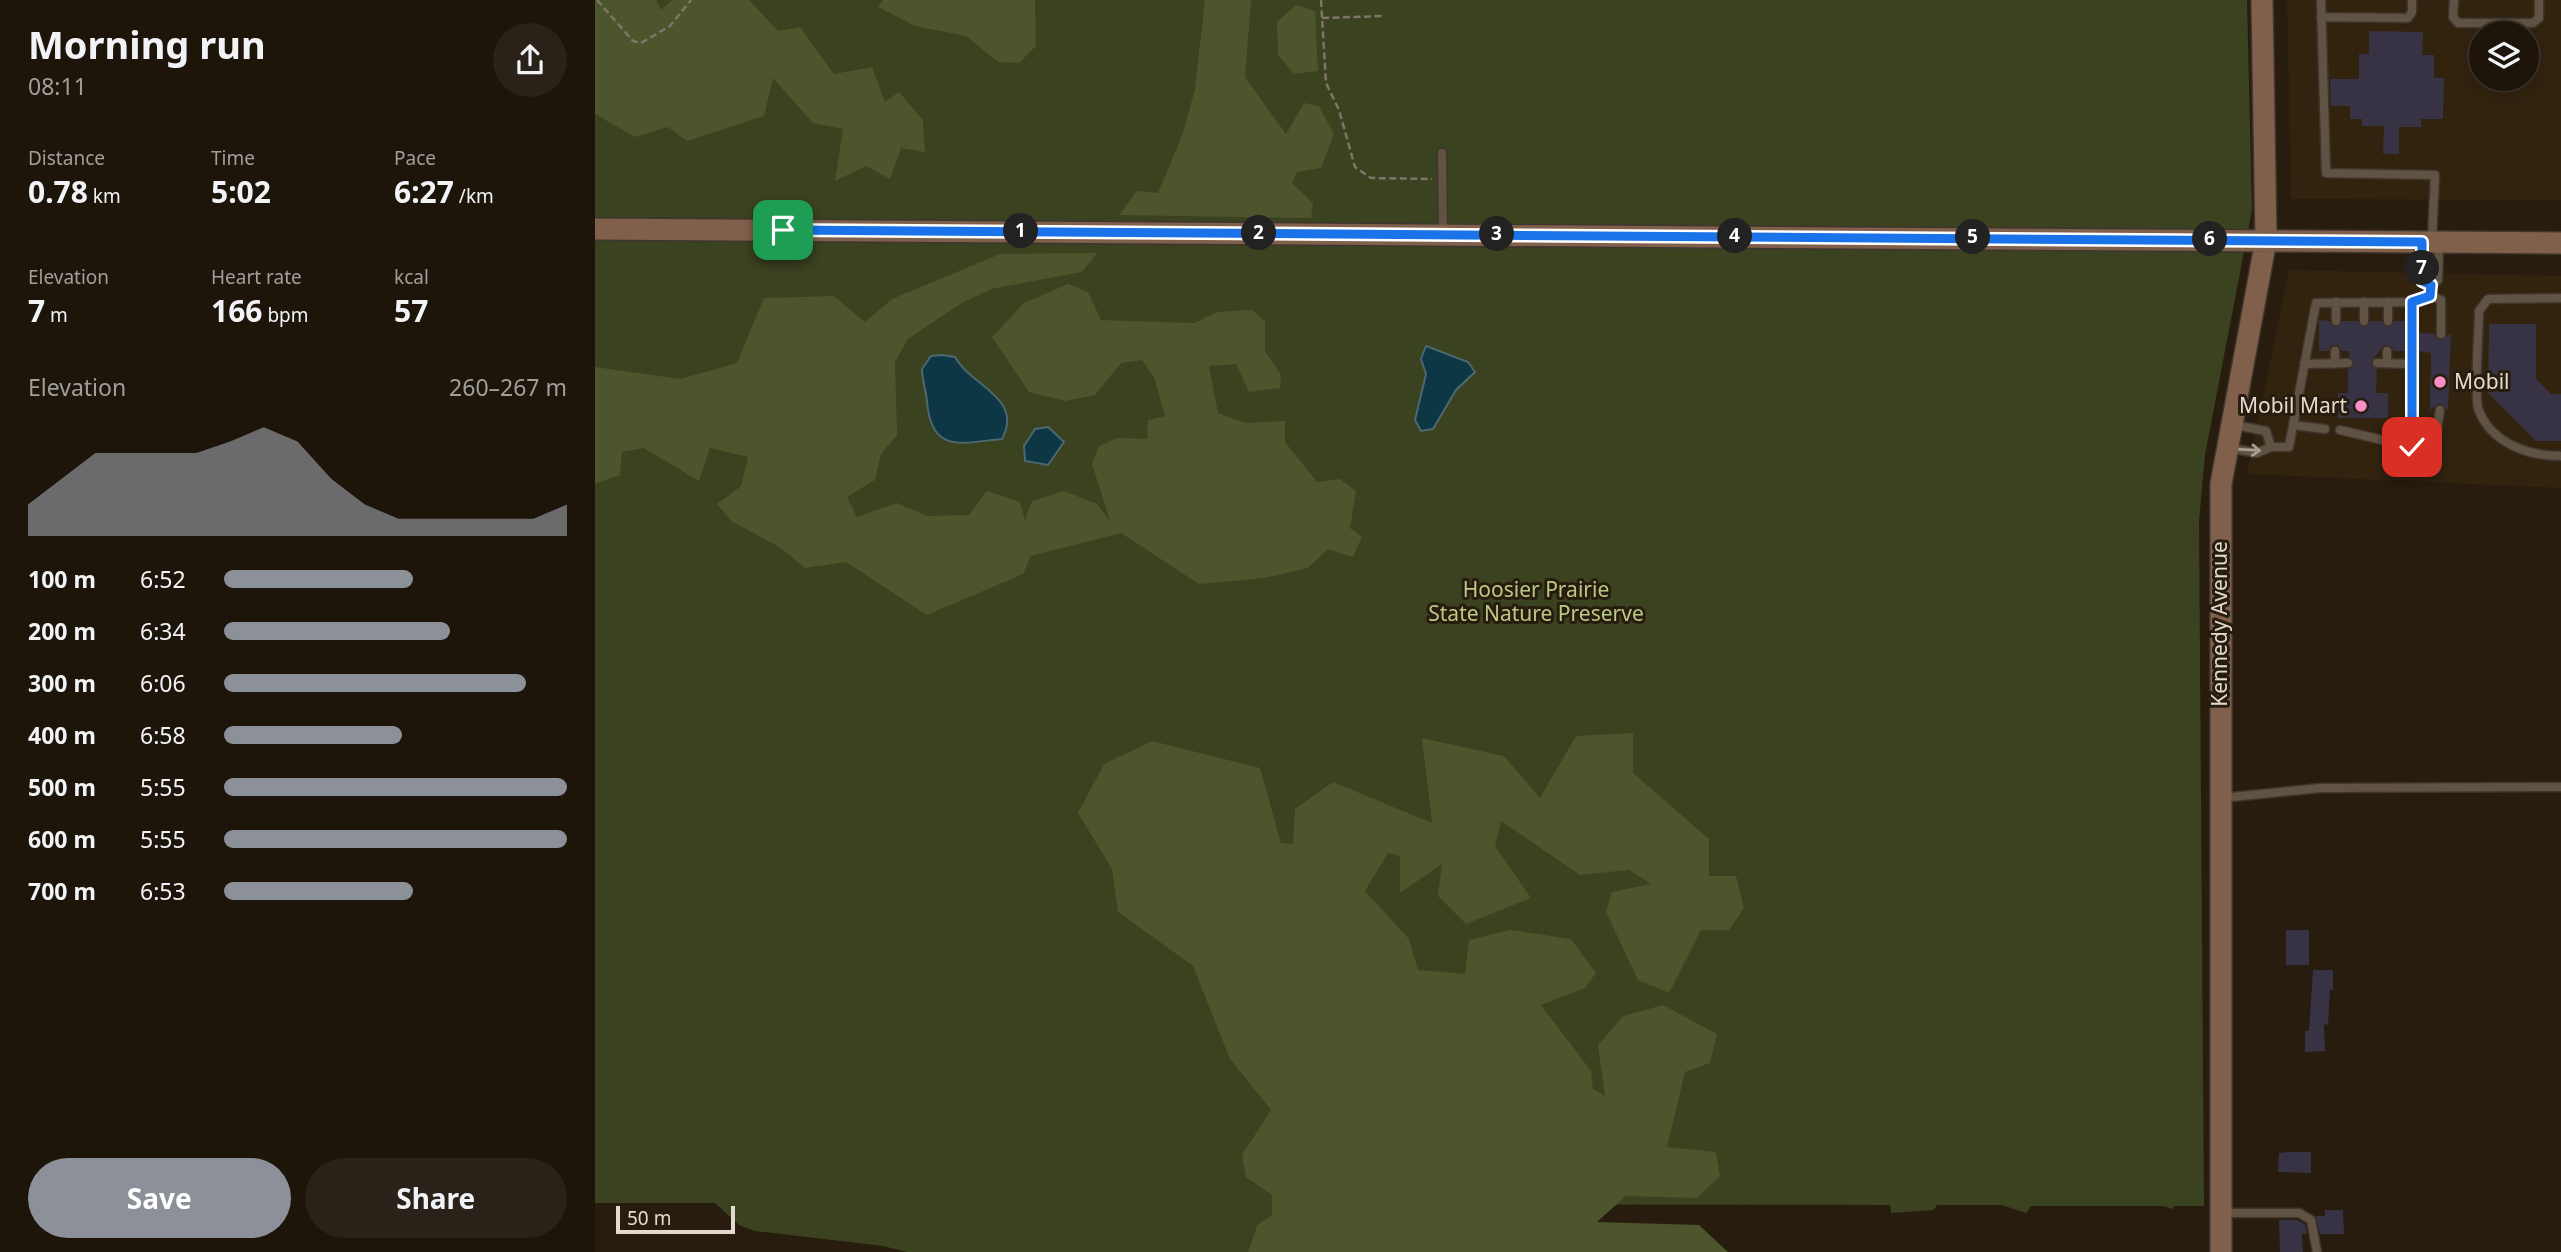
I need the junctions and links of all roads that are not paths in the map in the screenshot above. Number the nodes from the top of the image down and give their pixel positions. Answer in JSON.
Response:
{"nodes":[{"id":1,"x":2262,"y":0,"type":"edge"},
{"id":2,"x":2321,"y":0,"type":"edge"},
{"id":3,"x":2412,"y":0,"type":"edge"},
{"id":4,"x":2453,"y":0,"type":"edge"},
{"id":5,"x":2539,"y":0,"type":"edge"},
{"id":6,"x":2321,"y":17,"type":"junction"},
{"id":7,"x":1442,"y":153,"type":"dead end"},
{"id":8,"x":595,"y":229,"type":"edge"},
{"id":9,"x":1443,"y":234,"type":"junction"},
{"id":10,"x":2266,"y":240,"type":"junction"},
{"id":11,"x":2431,"y":242,"type":"junction"},
{"id":12,"x":2561,"y":243,"type":"edge"},
{"id":13,"x":2431,"y":285,"type":"junction"},
{"id":14,"x":2430,"y":296,"type":"junction"},
{"id":15,"x":2561,"y":298,"type":"edge"},
{"id":16,"x":2336,"y":302,"type":"junction"},
{"id":17,"x":2364,"y":302,"type":"junction"},
{"id":18,"x":2389,"y":302,"type":"junction"},
{"id":19,"x":2412,"y":302,"type":"junction"},
{"id":20,"x":2336,"y":321,"type":"dead end"},
{"id":21,"x":2364,"y":321,"type":"dead end"},
{"id":22,"x":2388,"y":321,"type":"dead end"},
{"id":23,"x":2441,"y":334,"type":"dead end"},
{"id":24,"x":2336,"y":351,"type":"dead end"},
{"id":25,"x":2387,"y":351,"type":"dead end"},
{"id":26,"x":2348,"y":363,"type":"dead end"},
{"id":27,"x":2377,"y":363,"type":"dead end"},
{"id":28,"x":2387,"y":363,"type":"junction"},
{"id":29,"x":2304,"y":364,"type":"junction"},
{"id":30,"x":2336,"y":364,"type":"junction"},
{"id":31,"x":2412,"y":364,"type":"junction"},
{"id":32,"x":2440,"y":410,"type":"dead end"},
{"id":33,"x":2232,"y":424,"type":"junction"},
{"id":34,"x":2293,"y":425,"type":"junction"},
{"id":35,"x":2325,"y":429,"type":"dead end"},
{"id":36,"x":2340,"y":430,"type":"dead end"},
{"id":37,"x":2271,"y":447,"type":"junction"},
{"id":38,"x":2412,"y":447,"type":"junction"},
{"id":39,"x":2227,"y":448,"type":"junction"},
{"id":40,"x":2561,"y":456,"type":"edge"},
{"id":41,"x":2561,"y":788,"type":"edge"},
{"id":42,"x":2219,"y":798,"type":"junction"},
{"id":43,"x":2221,"y":1213,"type":"junction"},
{"id":44,"x":2221,"y":1252,"type":"edge"},
{"id":45,"x":2318,"y":1252,"type":"edge"}],
"edges":[{"from":1,"to":10,"type":"street","name":"Kennedy Avenue"},
{"from":2,"to":6,"type":"lane"},
{"from":3,"to":6,"type":"lane"},
{"from":4,"to":5,"type":"lane"},
{"from":6,"to":11,"type":"lane"},
{"from":7,"to":9,"type":"lane"},
{"from":8,"to":9,"type":"street"},
{"from":9,"to":10,"type":"street"},
{"from":10,"to":11,"type":"street"},
{"from":10,"to":33,"type":"street","name":"Kennedy Avenue"},
{"from":11,"to":12,"type":"street"},
{"from":11,"to":13,"type":"lane"},
{"from":11,"to":13,"type":"lane"},
{"from":13,"to":14,"type":"lane"},
{"from":14,"to":19,"type":"lane"},
{"from":14,"to":23,"type":"lane"},
{"from":15,"to":40,"type":"lane"},
{"from":16,"to":17,"type":"lane"},
{"from":16,"to":20,"type":"lane"},
{"from":16,"to":29,"type":"lane"},
{"from":17,"to":18,"type":"lane"},
{"from":17,"to":21,"type":"lane"},
{"from":18,"to":19,"type":"lane"},
{"from":18,"to":22,"type":"lane"},
{"from":19,"to":31,"type":"lane"},
{"from":24,"to":30,"type":"lane"},
{"from":25,"to":28,"type":"lane"},
{"from":26,"to":30,"type":"lane"},
{"from":27,"to":28,"type":"lane"},
{"from":28,"to":31,"type":"lane"},
{"from":29,"to":30,"type":"lane"},
{"from":29,"to":34,"type":"lane"},
{"from":31,"to":38,"type":"lane"},
{"from":32,"to":38,"type":"lane"},
{"from":33,"to":37,"type":"lane"},
{"from":33,"to":39,"type":"street","name":"Kennedy Avenue"},
{"from":34,"to":35,"type":"lane"},
{"from":34,"to":37,"type":"lane"},
{"from":36,"to":38,"type":"lane"},
{"from":39,"to":37,"type":"lane","one_way":true},
{"from":39,"to":42,"type":"street","name":"Kennedy Avenue"},
{"from":41,"to":42,"type":"lane"},
{"from":42,"to":43,"type":"street","name":"Kennedy Avenue"},
{"from":43,"to":44,"type":"street","name":"Kennedy Avenue"},
{"from":43,"to":45,"type":"lane"}]}
